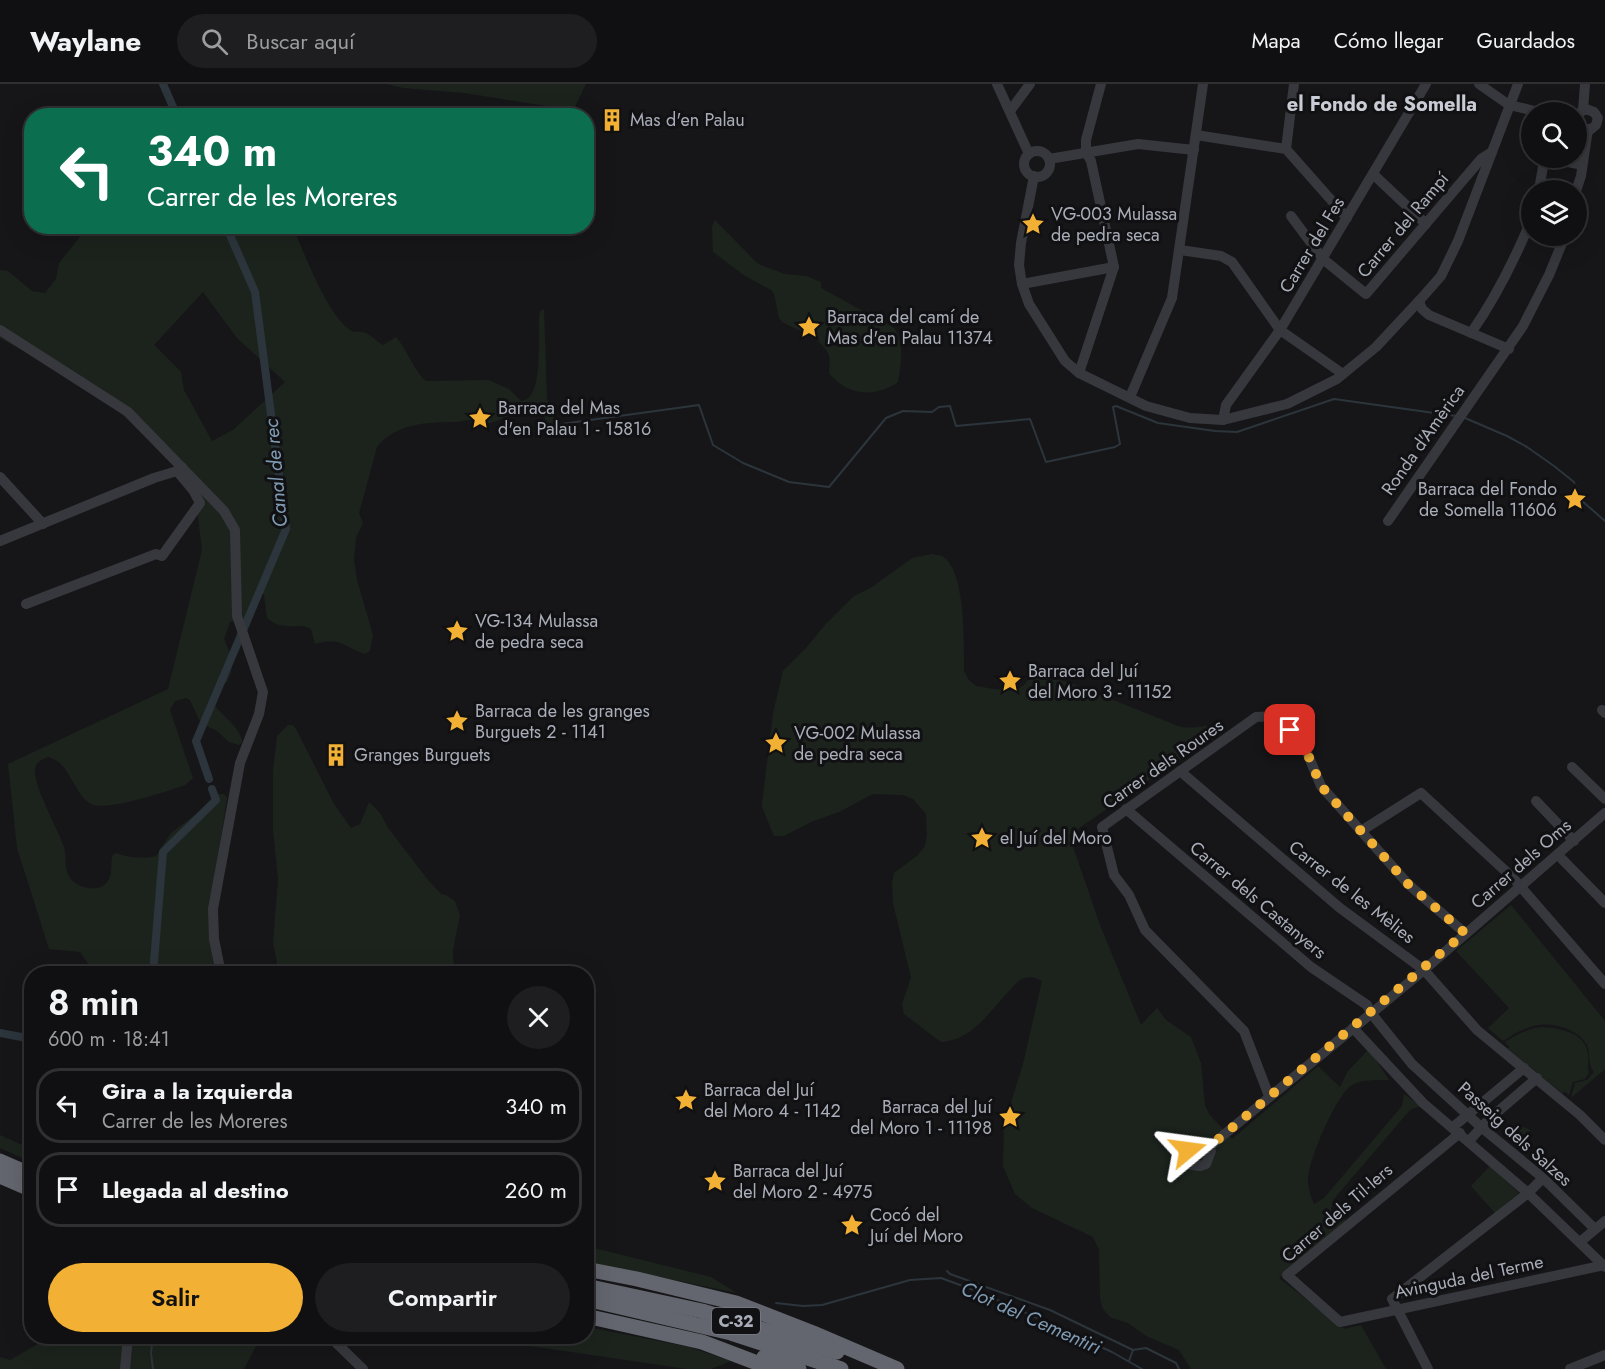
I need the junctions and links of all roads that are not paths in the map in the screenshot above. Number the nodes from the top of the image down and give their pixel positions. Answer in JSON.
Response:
{"nodes":[{"id":1,"x":996,"y":84,"type":"edge"},
{"id":2,"x":1030,"y":84,"type":"edge"},
{"id":3,"x":1101,"y":84,"type":"edge"},
{"id":4,"x":1203,"y":84,"type":"edge"},
{"id":5,"x":1294,"y":84,"type":"edge"},
{"id":6,"x":1426,"y":84,"type":"edge"},
{"id":7,"x":1479,"y":84,"type":"edge"},
{"id":8,"x":1518,"y":84,"type":"edge"},
{"id":9,"x":1587,"y":84,"type":"edge"},
{"id":10,"x":1509,"y":105,"type":"junction"},
{"id":11,"x":1521,"y":108,"type":"edge"},
{"id":12,"x":1010,"y":111,"type":"junction"},
{"id":13,"x":1588,"y":118,"type":"edge"},
{"id":14,"x":1196,"y":135,"type":"junction"},
{"id":15,"x":1194,"y":150,"type":"junction"},
{"id":16,"x":1286,"y":150,"type":"junction"},
{"id":17,"x":1086,"y":152,"type":"junction"},
{"id":18,"x":1492,"y":152,"type":"junction"},
{"id":19,"x":1029,"y":154,"type":"junction"},
{"id":20,"x":1049,"y":159,"type":"junction"},
{"id":21,"x":1374,"y":174,"type":"junction"},
{"id":22,"x":1034,"y":176,"type":"junction"},
{"id":23,"x":1580,"y":180,"type":"edge"},
{"id":24,"x":1291,"y":216,"type":"dead end"},
{"id":25,"x":1347,"y":218,"type":"junction"},
{"id":26,"x":1426,"y":224,"type":"junction"},
{"id":27,"x":1521,"y":245,"type":"edge"},
{"id":28,"x":1561,"y":246,"type":"edge"},
{"id":29,"x":1180,"y":250,"type":"junction"},
{"id":30,"x":1323,"y":259,"type":"junction"},
{"id":31,"x":1114,"y":267,"type":"junction"},
{"id":32,"x":1022,"y":284,"type":"junction"},
{"id":33,"x":1419,"y":301,"type":"junction"},
{"id":34,"x":1429,"y":315,"type":"junction"},
{"id":35,"x":1405,"y":316,"type":"junction"},
{"id":36,"x":0,"y":330,"type":"edge"},
{"id":37,"x":1280,"y":330,"type":"junction"},
{"id":38,"x":1471,"y":333,"type":"junction"},
{"id":39,"x":1506,"y":347,"type":"junction"},
{"id":40,"x":1079,"y":373,"type":"junction"},
{"id":41,"x":1343,"y":374,"type":"junction"},
{"id":42,"x":1130,"y":397,"type":"junction"},
{"id":43,"x":1223,"y":420,"type":"junction"},
{"id":44,"x":180,"y":469,"type":"junction"},
{"id":45,"x":0,"y":477,"type":"edge"},
{"id":46,"x":1388,"y":521,"type":"dead end"},
{"id":47,"x":43,"y":524,"type":"junction"},
{"id":48,"x":0,"y":541,"type":"edge"},
{"id":49,"x":26,"y":604,"type":"dead end"},
{"id":50,"x":1572,"y":767,"type":"dead end"},
{"id":51,"x":1180,"y":771,"type":"junction"},
{"id":52,"x":1605,"y":799,"type":"edge"},
{"id":53,"x":1536,"y":801,"type":"dead end"},
{"id":54,"x":1126,"y":809,"type":"junction"},
{"id":55,"x":1605,"y":813,"type":"edge"},
{"id":56,"x":1361,"y":831,"type":"junction"},
{"id":57,"x":1574,"y":841,"type":"junction"},
{"id":58,"x":1558,"y":855,"type":"junction"},
{"id":59,"x":1521,"y":887,"type":"junction"},
{"id":60,"x":1605,"y":903,"type":"edge"},
{"id":61,"x":1465,"y":933,"type":"junction"},
{"id":62,"x":219,"y":966,"type":"edge"},
{"id":63,"x":1424,"y":969,"type":"junction"},
{"id":64,"x":1605,"y":984,"type":"edge"},
{"id":65,"x":1371,"y":1013,"type":"junction"},
{"id":66,"x":1353,"y":1028,"type":"junction"},
{"id":67,"x":1412,"y":1064,"type":"junction"},
{"id":68,"x":1524,"y":1068,"type":"junction"},
{"id":69,"x":1401,"y":1076,"type":"junction"},
{"id":70,"x":1537,"y":1078,"type":"junction"},
{"id":71,"x":1269,"y":1096,"type":"junction"},
{"id":72,"x":1468,"y":1113,"type":"junction"},
{"id":73,"x":1481,"y":1126,"type":"junction"},
{"id":74,"x":1457,"y":1130,"type":"junction"},
{"id":75,"x":1605,"y":1140,"type":"edge"},
{"id":76,"x":1469,"y":1141,"type":"junction"},
{"id":77,"x":1209,"y":1147,"type":"dead end"},
{"id":78,"x":0,"y":1161,"type":"edge"},
{"id":79,"x":24,"y":1172,"type":"edge"},
{"id":80,"x":0,"y":1176,"type":"edge"},
{"id":81,"x":1543,"y":1178,"type":"junction"},
{"id":82,"x":24,"y":1186,"type":"edge"},
{"id":83,"x":1528,"y":1193,"type":"junction"},
{"id":84,"x":1605,"y":1221,"type":"edge"},
{"id":85,"x":1595,"y":1229,"type":"junction"},
{"id":86,"x":1580,"y":1242,"type":"junction"},
{"id":87,"x":1604,"y":1266,"type":"edge"},
{"id":88,"x":594,"y":1271,"type":"edge"},
{"id":89,"x":594,"y":1288,"type":"edge"},
{"id":90,"x":594,"y":1301,"type":"edge"},
{"id":91,"x":1398,"y":1309,"type":"junction"},
{"id":92,"x":594,"y":1318,"type":"edge"},
{"id":93,"x":1340,"y":1322,"type":"joint"},
{"id":94,"x":128,"y":1344,"type":"edge"},
{"id":95,"x":337,"y":1344,"type":"edge"},
{"id":96,"x":717,"y":1346,"type":"junction"},
{"id":97,"x":1604,"y":1357,"type":"edge"},
{"id":98,"x":125,"y":1369,"type":"edge"},
{"id":99,"x":363,"y":1369,"type":"edge"},
{"id":100,"x":773,"y":1369,"type":"edge"},
{"id":101,"x":799,"y":1369,"type":"edge"},
{"id":102,"x":841,"y":1369,"type":"edge"},
{"id":103,"x":882,"y":1369,"type":"edge"},
{"id":104,"x":897,"y":1369,"type":"edge"},
{"id":105,"x":1428,"y":1369,"type":"edge"},
{"id":106,"x":1570,"y":1369,"type":"edge"}],
"edges":[{"from":1,"to":12,"type":"street"},
{"from":2,"to":12,"type":"street"},
{"from":3,"to":17,"type":"street"},
{"from":4,"to":14,"type":"street"},
{"from":5,"to":16,"type":"street"},
{"from":6,"to":21,"type":"street","name":"Carrer del Fes"},
{"from":7,"to":10,"type":"street"},
{"from":8,"to":10,"type":"street"},
{"from":9,"to":13,"type":"street"},
{"from":10,"to":11,"type":"street"},
{"from":10,"to":18,"type":"street"},
{"from":12,"to":19,"type":"street"},
{"from":13,"to":23,"type":"street"},
{"from":14,"to":15,"type":"street"},
{"from":14,"to":16,"type":"street"},
{"from":15,"to":17,"type":"street"},
{"from":15,"to":29,"type":"street"},
{"from":16,"to":25,"type":"street"},
{"from":17,"to":20,"type":"street"},
{"from":17,"to":31,"type":"street"},
{"from":18,"to":26,"type":"street","name":"Carrer del Rampí"},
{"from":18,"to":33,"type":"street"},
{"from":19,"to":20,"type":"street"},
{"from":19,"to":22,"type":"street"},
{"from":20,"to":22,"type":"street"},
{"from":21,"to":25,"type":"street","name":"Carrer del Fes"},
{"from":21,"to":26,"type":"street"},
{"from":22,"to":32,"type":"street"},
{"from":24,"to":30,"type":"street","name":"Carrer del Rampí"},
{"from":25,"to":30,"type":"street","name":"Carrer del Fes"},
{"from":26,"to":30,"type":"street","name":"Carrer del Rampí"},
{"from":27,"to":38,"type":"street"},
{"from":28,"to":39,"type":"street","name":"Ronda d'Amèrica"},
{"from":29,"to":37,"type":"street"},
{"from":29,"to":42,"type":"street"},
{"from":30,"to":37,"type":"street","name":"Carrer del Fes"},
{"from":31,"to":32,"type":"street"},
{"from":31,"to":40,"type":"street"},
{"from":32,"to":40,"type":"street"},
{"from":33,"to":34,"type":"street"},
{"from":33,"to":35,"type":"street"},
{"from":34,"to":35,"type":"street"},
{"from":34,"to":38,"type":"street"},
{"from":35,"to":41,"type":"street"},
{"from":36,"to":44,"type":"street"},
{"from":37,"to":41,"type":"street"},
{"from":37,"to":43,"type":"street","name":"Carrer del Fes"},
{"from":38,"to":39,"type":"street"},
{"from":39,"to":46,"type":"street","name":"Ronda d'Amèrica"},
{"from":40,"to":42,"type":"street"},
{"from":41,"to":43,"type":"street"},
{"from":42,"to":43,"type":"street"},
{"from":44,"to":47,"type":"street"},
{"from":44,"to":49,"type":"street"},
{"from":44,"to":62,"type":"street"},
{"from":45,"to":47,"type":"street"},
{"from":47,"to":48,"type":"street"},
{"from":50,"to":52,"type":"street"},
{"from":51,"to":54,"type":"street","name":"Carrer dels Roures"},
{"from":51,"to":56,"type":"street","name":"Carrer dels Roures"},
{"from":51,"to":63,"type":"street","name":"Carrer de les Mèlies"},
{"from":53,"to":57,"type":"street"},
{"from":54,"to":65,"type":"street","name":"Carrer dels Castanyers"},
{"from":54,"to":71,"type":"street","name":"Carrer dels Roures"},
{"from":55,"to":57,"type":"street","name":"Carrer dels Oms"},
{"from":56,"to":59,"type":"street"},
{"from":56,"to":61,"type":"street","name":"Carrer dels Roures"},
{"from":57,"to":58,"type":"street","name":"Carrer dels Oms"},
{"from":58,"to":59,"type":"street","name":"Carrer dels Oms"},
{"from":58,"to":60,"type":"street"},
{"from":59,"to":61,"type":"street","name":"Carrer dels Oms"},
{"from":59,"to":64,"type":"street"},
{"from":61,"to":63,"type":"street","name":"Carrer dels Oms"},
{"from":63,"to":65,"type":"street","name":"Carrer dels Oms"},
{"from":63,"to":68,"type":"street","name":"Carrer de les Mèlies"},
{"from":65,"to":66,"type":"street","name":"Carrer dels Oms"},
{"from":65,"to":67,"type":"street","name":"Passeig dels Salzes"},
{"from":66,"to":69,"type":"street","name":"Passeig dels Salzes"},
{"from":66,"to":71,"type":"street","name":"Carrer dels Oms"},
{"from":67,"to":69,"type":"street"},
{"from":67,"to":72,"type":"street","name":"Passeig dels Salzes"},
{"from":68,"to":70,"type":"street","name":"Carrer de les Mèlies"},
{"from":68,"to":72,"type":"street","name":"Carrer dels Til·lers"},
{"from":69,"to":74,"type":"street","name":"Passeig dels Salzes"},
{"from":70,"to":73,"type":"street"},
{"from":70,"to":75,"type":"street","name":"Carrer de les Mèlies"},
{"from":71,"to":77,"type":"street","name":"Carrer dels Oms"},
{"from":72,"to":73,"type":"street","name":"Passeig dels Salzes"},
{"from":72,"to":74,"type":"street","name":"Carrer dels Til·lers"},
{"from":73,"to":76,"type":"street"},
{"from":73,"to":81,"type":"street","name":"Passeig dels Salzes"},
{"from":74,"to":76,"type":"street","name":"Passeig dels Salzes"},
{"from":74,"to":93,"type":"street","name":"Carrer dels Til·lers"},
{"from":76,"to":83,"type":"street","name":"Passeig dels Salzes"},
{"from":78,"to":79,"type":"highway"},
{"from":80,"to":82,"type":"highway"},
{"from":81,"to":83,"type":"street"},
{"from":81,"to":85,"type":"street","name":"Passeig dels Salzes"},
{"from":83,"to":86,"type":"street","name":"Passeig dels Salzes"},
{"from":83,"to":91,"type":"street"},
{"from":84,"to":85,"type":"street"},
{"from":85,"to":86,"type":"street"},
{"from":86,"to":87,"type":"street","name":"Passeig dels Salzes"},
{"from":87,"to":91,"type":"street","name":"Avinguda del Terme"},
{"from":88,"to":104,"type":"highway"},
{"from":89,"to":103,"type":"highway","number":"C-32"},
{"from":90,"to":102,"type":"highway","number":"C-32"},
{"from":91,"to":93,"type":"street","name":"Avinguda del Terme"},
{"from":91,"to":105,"type":"street"},
{"from":92,"to":96,"type":"highway"},
{"from":94,"to":98,"type":"street"},
{"from":95,"to":99,"type":"street"},
{"from":96,"to":100,"type":"highway"},
{"from":96,"to":101,"type":"highway"},
{"from":97,"to":106,"type":"street"}]}
